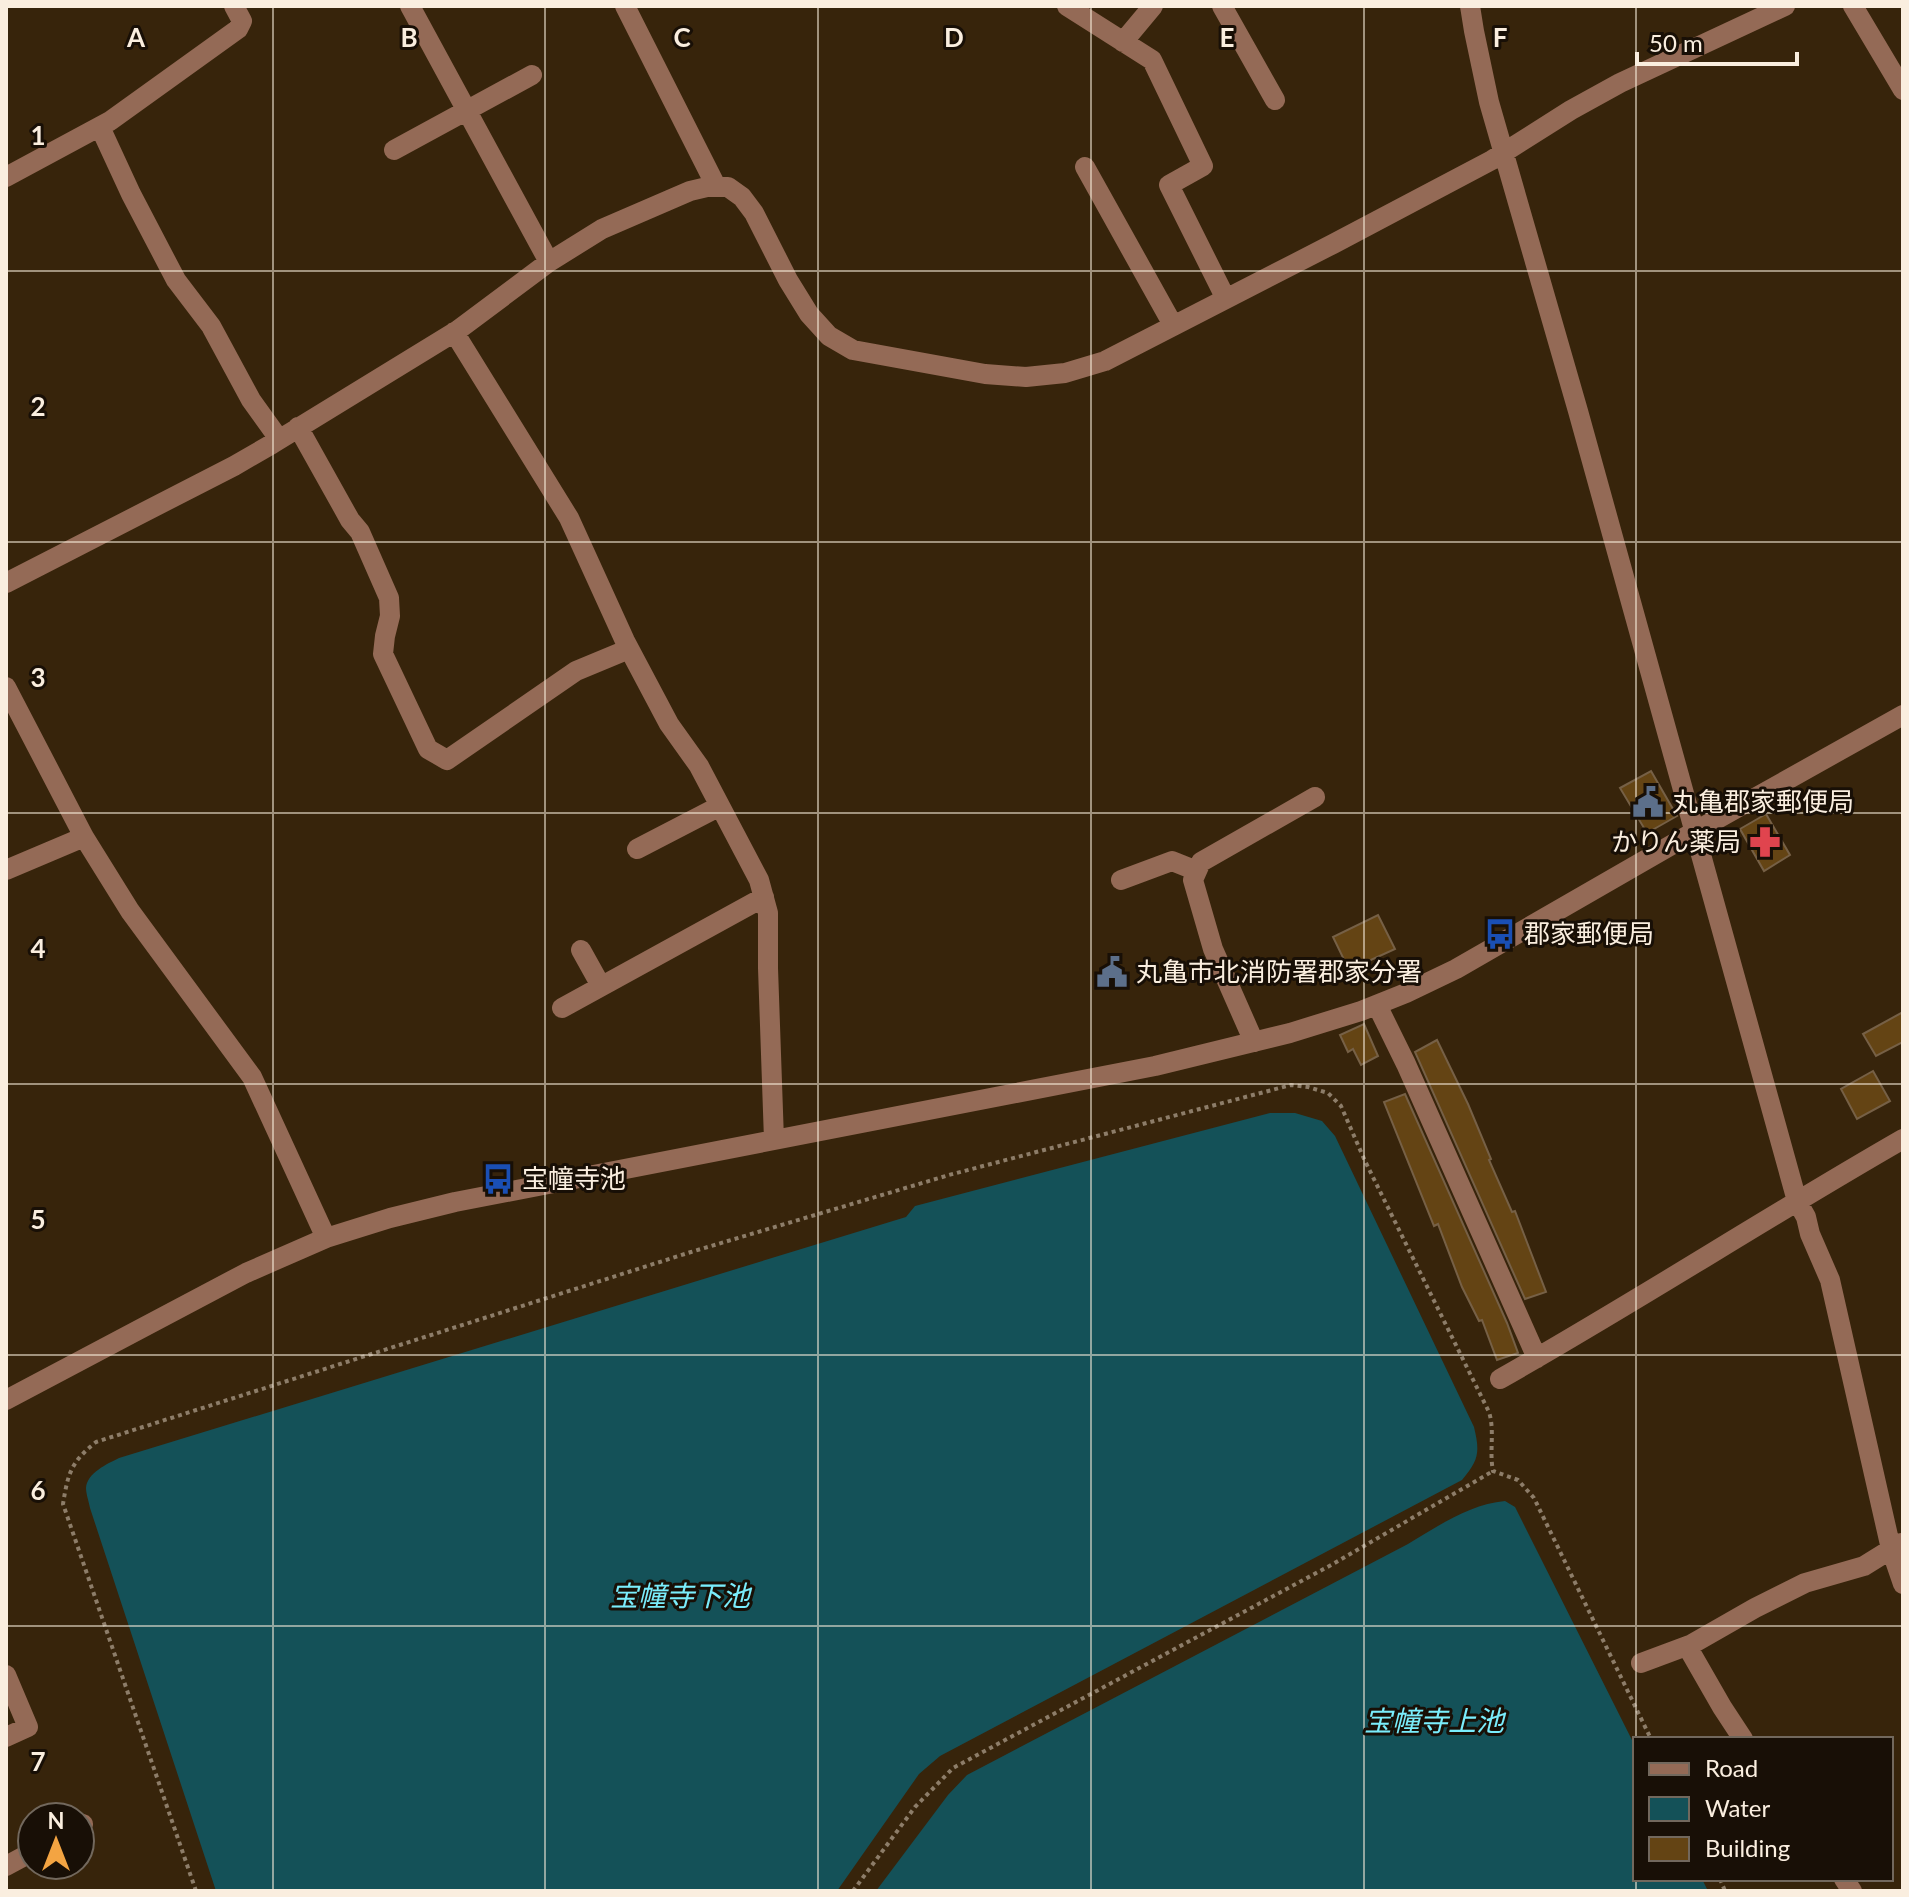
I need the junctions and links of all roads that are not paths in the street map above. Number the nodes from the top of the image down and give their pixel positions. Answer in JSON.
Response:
{"nodes":[{"id":1,"x":234,"y":6,"type":"edge"},
{"id":2,"x":410,"y":6,"type":"edge"},
{"id":3,"x":625,"y":6,"type":"edge"},
{"id":4,"x":1067,"y":6,"type":"edge"},
{"id":5,"x":1153,"y":6,"type":"edge"},
{"id":6,"x":1222,"y":6,"type":"edge"},
{"id":7,"x":1470,"y":6,"type":"edge"},
{"id":8,"x":1785,"y":6,"type":"edge"},
{"id":9,"x":1853,"y":6,"type":"edge"},
{"id":10,"x":1123,"y":42,"type":"junction"},
{"id":11,"x":532,"y":75,"type":"dead end"},
{"id":12,"x":1903,"y":90,"type":"edge"},
{"id":13,"x":1275,"y":100,"type":"dead end"},
{"id":14,"x":467,"y":110,"type":"junction"},
{"id":15,"x":100,"y":127,"type":"junction"},
{"id":16,"x":394,"y":150,"type":"dead end"},
{"id":17,"x":1503,"y":153,"type":"junction"},
{"id":18,"x":1085,"y":167,"type":"dead end"},
{"id":19,"x":6,"y":177,"type":"edge"},
{"id":20,"x":716,"y":186,"type":"junction"},
{"id":21,"x":549,"y":262,"type":"junction"},
{"id":22,"x":1226,"y":299,"type":"junction"},
{"id":23,"x":1173,"y":325,"type":"junction"},
{"id":24,"x":454,"y":332,"type":"junction"},
{"id":25,"x":298,"y":427,"type":"junction"},
{"id":26,"x":279,"y":439,"type":"junction"},
{"id":27,"x":6,"y":583,"type":"edge"},
{"id":28,"x":629,"y":649,"type":"junction"},
{"id":29,"x":6,"y":687,"type":"edge"},
{"id":30,"x":1903,"y":715,"type":"edge"},
{"id":31,"x":1315,"y":797,"type":"dead end"},
{"id":32,"x":720,"y":806,"type":"junction"},
{"id":33,"x":1694,"y":832,"type":"junction"},
{"id":34,"x":84,"y":837,"type":"junction"},
{"id":35,"x":637,"y":849,"type":"dead end"},
{"id":36,"x":6,"y":870,"type":"edge"},
{"id":37,"x":1197,"y":871,"type":"junction"},
{"id":38,"x":1121,"y":880,"type":"dead end"},
{"id":39,"x":764,"y":897,"type":"junction"},
{"id":40,"x":581,"y":950,"type":"dead end"},
{"id":41,"x":601,"y":986,"type":"junction"},
{"id":42,"x":1377,"y":1005,"type":"junction"},
{"id":43,"x":562,"y":1008,"type":"dead end"},
{"id":44,"x":1254,"y":1042,"type":"junction"},
{"id":45,"x":1903,"y":1139,"type":"edge"},
{"id":46,"x":774,"y":1140,"type":"junction"},
{"id":47,"x":1797,"y":1201,"type":"junction"},
{"id":48,"x":326,"y":1238,"type":"junction"},
{"id":49,"x":1537,"y":1358,"type":"junction"},
{"id":50,"x":1500,"y":1379,"type":"dead end"},
{"id":51,"x":6,"y":1400,"type":"edge"},
{"id":52,"x":1897,"y":1545,"type":"edge"},
{"id":53,"x":1903,"y":1584,"type":"edge"},
{"id":54,"x":1687,"y":1646,"type":"junction"},
{"id":55,"x":1641,"y":1663,"type":"dead end"},
{"id":56,"x":6,"y":1675,"type":"edge"},
{"id":57,"x":6,"y":1737,"type":"edge"},
{"id":58,"x":1742,"y":1737,"type":"edge"}],
"edges":[{"from":1,"to":15,"type":"street"},
{"from":2,"to":14,"type":"street"},
{"from":3,"to":20,"type":"street"},
{"from":4,"to":10,"type":"street"},
{"from":5,"to":10,"type":"street"},
{"from":6,"to":13,"type":"street"},
{"from":7,"to":17,"type":"street"},
{"from":8,"to":17,"type":"street"},
{"from":9,"to":12,"type":"street"},
{"from":10,"to":22,"type":"street"},
{"from":11,"to":14,"type":"street"},
{"from":14,"to":16,"type":"street"},
{"from":14,"to":21,"type":"street"},
{"from":15,"to":19,"type":"street"},
{"from":15,"to":26,"type":"street"},
{"from":17,"to":22,"type":"street"},
{"from":17,"to":33,"type":"street"},
{"from":18,"to":23,"type":"street"},
{"from":20,"to":21,"type":"street"},
{"from":20,"to":23,"type":"street"},
{"from":21,"to":24,"type":"street"},
{"from":22,"to":23,"type":"street"},
{"from":24,"to":25,"type":"street"},
{"from":24,"to":28,"type":"street"},
{"from":25,"to":26,"type":"street"},
{"from":25,"to":28,"type":"street"},
{"from":26,"to":27,"type":"street"},
{"from":28,"to":32,"type":"street"},
{"from":29,"to":34,"type":"street"},
{"from":30,"to":33,"type":"street"},
{"from":31,"to":37,"type":"street"},
{"from":32,"to":35,"type":"street"},
{"from":32,"to":39,"type":"street"},
{"from":33,"to":42,"type":"street"},
{"from":33,"to":47,"type":"street"},
{"from":34,"to":36,"type":"street"},
{"from":34,"to":48,"type":"street"},
{"from":37,"to":38,"type":"street"},
{"from":37,"to":44,"type":"street"},
{"from":39,"to":41,"type":"street"},
{"from":39,"to":46,"type":"street"},
{"from":40,"to":41,"type":"street"},
{"from":41,"to":43,"type":"street"},
{"from":42,"to":44,"type":"street"},
{"from":42,"to":49,"type":"street"},
{"from":44,"to":46,"type":"street"},
{"from":45,"to":47,"type":"street"},
{"from":46,"to":48,"type":"street"},
{"from":47,"to":49,"type":"street"},
{"from":47,"to":52,"type":"street"},
{"from":48,"to":51,"type":"street"},
{"from":49,"to":50,"type":"street"},
{"from":52,"to":53,"type":"street"},
{"from":52,"to":54,"type":"street"},
{"from":54,"to":55,"type":"street"},
{"from":54,"to":58,"type":"street"},
{"from":56,"to":57,"type":"street"}]}
